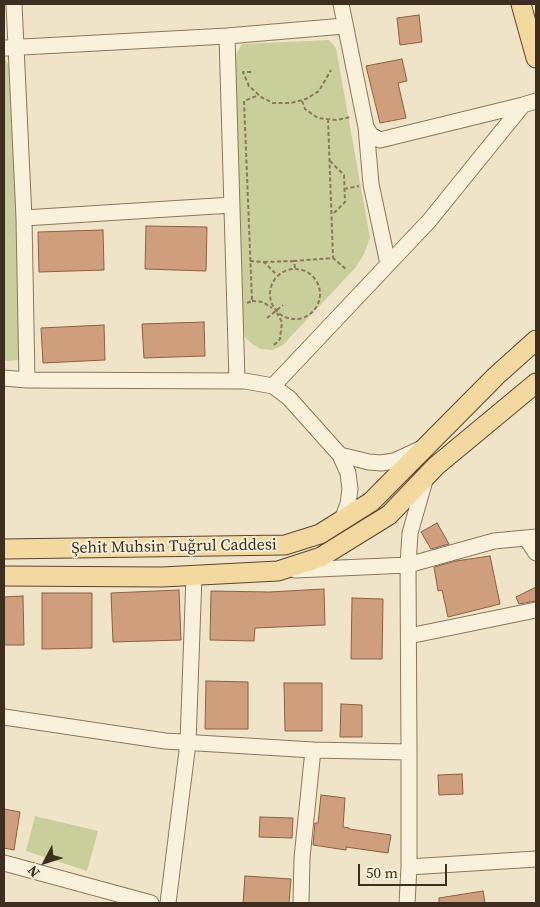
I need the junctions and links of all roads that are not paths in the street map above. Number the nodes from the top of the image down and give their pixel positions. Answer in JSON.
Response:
{"nodes":[{"id":1,"x":14,"y":4,"type":"edge"},
{"id":2,"x":340,"y":4,"type":"edge"},
{"id":3,"x":521,"y":4,"type":"edge"},
{"id":4,"x":344,"y":26,"type":"junction"},
{"id":5,"x":227,"y":36,"type":"junction"},
{"id":6,"x":10,"y":47,"type":"edge"},
{"id":7,"x":536,"y":58,"type":"edge"},
{"id":8,"x":530,"y":103,"type":"edge"},
{"id":9,"x":364,"y":121,"type":"junction"},
{"id":10,"x":232,"y":205,"type":"junction"},
{"id":11,"x":24,"y":218,"type":"junction"},
{"id":12,"x":388,"y":264,"type":"junction"},
{"id":13,"x":536,"y":340,"type":"edge"},
{"id":14,"x":4,"y":378,"type":"edge"},
{"id":15,"x":27,"y":380,"type":"junction"},
{"id":16,"x":237,"y":381,"type":"junction"},
{"id":17,"x":536,"y":383,"type":"edge"},
{"id":18,"x":273,"y":386,"type":"junction"},
{"id":19,"x":426,"y":446,"type":"junction"},
{"id":20,"x":340,"y":455,"type":"junction"},
{"id":21,"x":427,"y":474,"type":"junction"},
{"id":22,"x":342,"y":520,"type":"junction"},
{"id":23,"x":531,"y":538,"type":"edge"},
{"id":24,"x":4,"y":549,"type":"edge"},
{"id":25,"x":536,"y":554,"type":"edge"},
{"id":26,"x":408,"y":565,"type":"junction"},
{"id":27,"x":278,"y":571,"type":"junction"},
{"id":28,"x":194,"y":575,"type":"junction"},
{"id":29,"x":4,"y":576,"type":"edge"},
{"id":30,"x":536,"y":610,"type":"edge"},
{"id":31,"x":409,"y":636,"type":"junction"},
{"id":32,"x":4,"y":717,"type":"edge"},
{"id":33,"x":188,"y":743,"type":"junction"},
{"id":34,"x":313,"y":750,"type":"junction"},
{"id":35,"x":409,"y":752,"type":"junction"},
{"id":36,"x":536,"y":859,"type":"edge"},
{"id":37,"x":4,"y":863,"type":"edge"},
{"id":38,"x":409,"y":867,"type":"junction"},
{"id":39,"x":151,"y":903,"type":"edge"},
{"id":40,"x":168,"y":903,"type":"edge"},
{"id":41,"x":301,"y":903,"type":"edge"},
{"id":42,"x":407,"y":903,"type":"edge"}],
"edges":[{"from":1,"to":6,"type":"street"},
{"from":2,"to":4,"type":"street"},
{"from":3,"to":7,"type":"main road"},
{"from":4,"to":5,"type":"street"},
{"from":4,"to":9,"type":"street"},
{"from":5,"to":6,"type":"street"},
{"from":5,"to":10,"type":"street"},
{"from":6,"to":11,"type":"street"},
{"from":8,"to":9,"type":"street"},
{"from":8,"to":12,"type":"street"},
{"from":9,"to":12,"type":"street"},
{"from":10,"to":11,"type":"street"},
{"from":10,"to":16,"type":"street"},
{"from":11,"to":15,"type":"street"},
{"from":12,"to":18,"type":"street"},
{"from":13,"to":19,"type":"main road","name":"Şehit Muhsin Tuğrul Caddesi"},
{"from":14,"to":15,"type":"street"},
{"from":15,"to":16,"type":"street"},
{"from":16,"to":18,"type":"street"},
{"from":17,"to":21,"type":"main road","name":"Şehit Muhsin Tuğrul Caddesi"},
{"from":18,"to":20,"type":"street"},
{"from":19,"to":20,"type":"street"},
{"from":19,"to":22,"type":"main road","name":"Şehit Muhsin Tuğrul Caddesi"},
{"from":20,"to":22,"type":"street"},
{"from":21,"to":26,"type":"street"},
{"from":21,"to":27,"type":"main road","name":"Şehit Muhsin Tuğrul Caddesi"},
{"from":22,"to":24,"type":"main road","name":"Şehit Muhsin Tuğrul Caddesi"},
{"from":23,"to":25,"type":"street"},
{"from":23,"to":26,"type":"street"},
{"from":26,"to":27,"type":"street"},
{"from":26,"to":31,"type":"street"},
{"from":27,"to":28,"type":"main road","name":"Şehit Muhsin Tuğrul Caddesi"},
{"from":28,"to":29,"type":"main road","name":"Şehit Muhsin Tuğrul Caddesi"},
{"from":28,"to":33,"type":"street"},
{"from":30,"to":31,"type":"street"},
{"from":31,"to":35,"type":"street"},
{"from":32,"to":33,"type":"street"},
{"from":33,"to":34,"type":"street"},
{"from":33,"to":40,"type":"street"},
{"from":34,"to":35,"type":"street"},
{"from":34,"to":41,"type":"street"},
{"from":35,"to":38,"type":"street"},
{"from":36,"to":38,"type":"street"},
{"from":37,"to":39,"type":"street"},
{"from":38,"to":42,"type":"street"}]}
